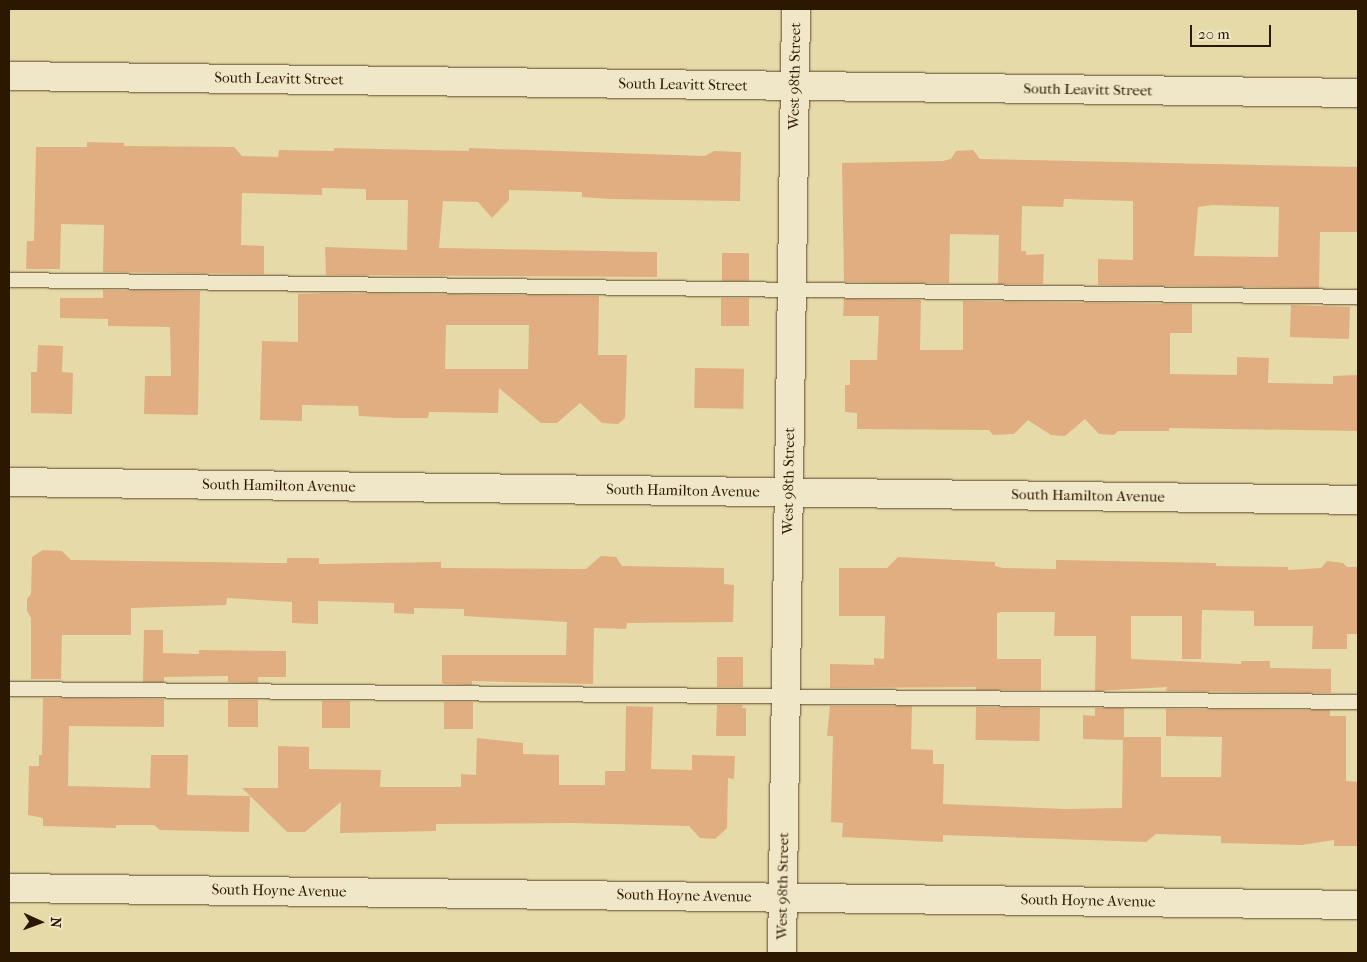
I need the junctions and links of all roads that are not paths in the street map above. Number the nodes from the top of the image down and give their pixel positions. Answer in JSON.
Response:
{"nodes":[{"id":1,"x":796,"y":9,"type":"edge"},
{"id":2,"x":9,"y":76,"type":"edge"},
{"id":3,"x":795,"y":86,"type":"junction"},
{"id":4,"x":1358,"y":93,"type":"edge"},
{"id":5,"x":9,"y":280,"type":"edge"},
{"id":6,"x":792,"y":290,"type":"junction"},
{"id":7,"x":1358,"y":296,"type":"edge"},
{"id":8,"x":9,"y":482,"type":"edge"},
{"id":9,"x":789,"y":492,"type":"junction"},
{"id":10,"x":1358,"y":500,"type":"edge"},
{"id":11,"x":9,"y":689,"type":"edge"},
{"id":12,"x":786,"y":697,"type":"junction"},
{"id":13,"x":1358,"y":702,"type":"edge"},
{"id":14,"x":9,"y":888,"type":"edge"},
{"id":15,"x":783,"y":898,"type":"junction"},
{"id":16,"x":1358,"y":905,"type":"edge"},
{"id":17,"x":782,"y":953,"type":"edge"}],
"edges":[{"from":1,"to":3,"type":"street","name":"West 98th Street"},
{"from":2,"to":3,"type":"street","name":"South Leavitt Street"},
{"from":3,"to":4,"type":"street","name":"South Leavitt Street"},
{"from":3,"to":6,"type":"street","name":"West 98th Street"},
{"from":5,"to":6,"type":"lane"},
{"from":6,"to":7,"type":"lane"},
{"from":6,"to":9,"type":"street","name":"West 98th Street"},
{"from":8,"to":9,"type":"street","name":"South Hamilton Avenue"},
{"from":9,"to":10,"type":"street","name":"South Hamilton Avenue"},
{"from":9,"to":12,"type":"street","name":"West 98th Street"},
{"from":11,"to":12,"type":"lane"},
{"from":12,"to":13,"type":"lane"},
{"from":12,"to":15,"type":"street","name":"West 98th Street"},
{"from":14,"to":15,"type":"street","name":"South Hoyne Avenue"},
{"from":15,"to":16,"type":"street","name":"South Hoyne Avenue"},
{"from":15,"to":17,"type":"street","name":"West 98th Street"}]}
